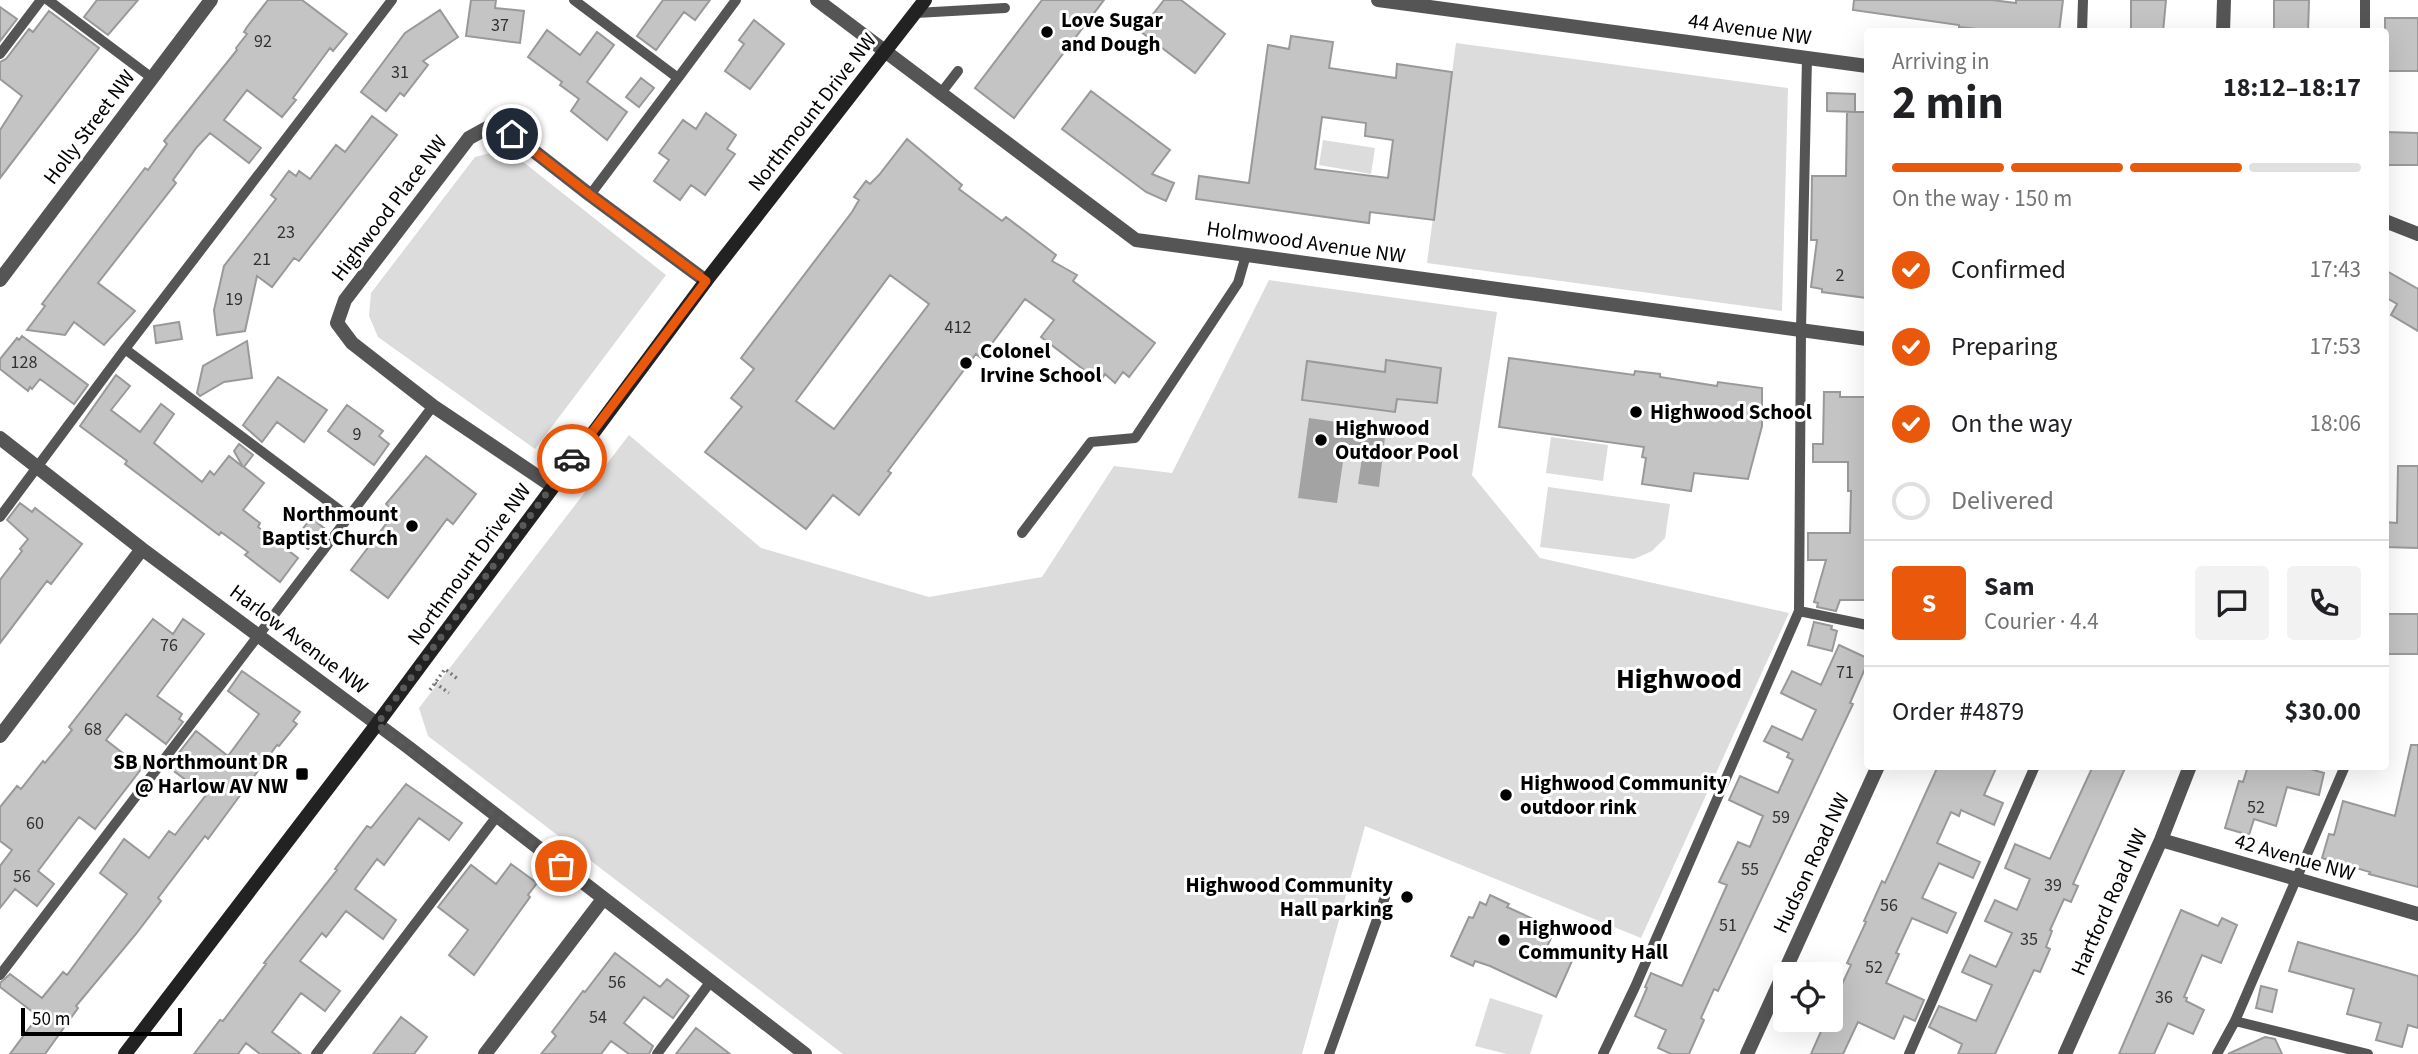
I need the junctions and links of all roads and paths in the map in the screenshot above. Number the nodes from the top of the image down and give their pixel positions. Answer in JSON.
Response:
{"nodes":[{"id":1,"x":41,"y":0,"type":"edge"},
{"id":2,"x":48,"y":0,"type":"edge"},
{"id":3,"x":211,"y":0,"type":"edge"},
{"id":4,"x":392,"y":0,"type":"edge"},
{"id":5,"x":574,"y":0,"type":"edge"},
{"id":6,"x":736,"y":0,"type":"edge"},
{"id":7,"x":817,"y":0,"type":"edge"},
{"id":8,"x":925,"y":0,"type":"edge"},
{"id":9,"x":1378,"y":0,"type":"edge"},
{"id":10,"x":2083,"y":0,"type":"edge"},
{"id":11,"x":2224,"y":0,"type":"edge"},
{"id":12,"x":2365,"y":0,"type":"edge"},
{"id":13,"x":1005,"y":8,"type":"dead end"},
{"id":14,"x":916,"y":13,"type":"junction"},
{"id":15,"x":2082,"y":28,"type":"edge"},
{"id":16,"x":2223,"y":28,"type":"edge"},
{"id":17,"x":2365,"y":28,"type":"edge"},
{"id":18,"x":885,"y":52,"type":"junction"},
{"id":19,"x":0,"y":54,"type":"edge"},
{"id":20,"x":1807,"y":58,"type":"junction"},
{"id":21,"x":1864,"y":66,"type":"edge"},
{"id":22,"x":958,"y":71,"type":"dead end"},
{"id":23,"x":152,"y":78,"type":"junction"},
{"id":24,"x":678,"y":78,"type":"junction"},
{"id":25,"x":941,"y":93,"type":"junction"},
{"id":26,"x":590,"y":195,"type":"junction"},
{"id":27,"x":2389,"y":223,"type":"edge"},
{"id":28,"x":2418,"y":234,"type":"edge"},
{"id":29,"x":1246,"y":255,"type":"junction"},
{"id":30,"x":0,"y":280,"type":"edge"},
{"id":31,"x":706,"y":281,"type":"junction"},
{"id":32,"x":1801,"y":330,"type":"junction"},
{"id":33,"x":1864,"y":340,"type":"edge"},
{"id":34,"x":124,"y":349,"type":"junction"},
{"id":35,"x":433,"y":406,"type":"junction"},
{"id":36,"x":0,"y":438,"type":"edge"},
{"id":37,"x":37,"y":468,"type":"junction"},
{"id":38,"x":552,"y":486,"type":"junction"},
{"id":39,"x":0,"y":517,"type":"edge"},
{"id":40,"x":349,"y":517,"type":"junction"},
{"id":41,"x":1022,"y":533,"type":"dead end"},
{"id":42,"x":142,"y":549,"type":"junction"},
{"id":43,"x":1799,"y":611,"type":"junction"},
{"id":44,"x":1864,"y":624,"type":"edge"},
{"id":45,"x":259,"y":635,"type":"junction"},
{"id":46,"x":459,"y":680,"type":"dead end"},
{"id":47,"x":435,"y":683,"type":"junction"},
{"id":48,"x":430,"y":690,"type":"dead end"},
{"id":49,"x":449,"y":693,"type":"dead end"},
{"id":50,"x":377,"y":724,"type":"junction"},
{"id":51,"x":0,"y":736,"type":"edge"},
{"id":52,"x":1876,"y":770,"type":"edge"},
{"id":53,"x":2033,"y":770,"type":"edge"},
{"id":54,"x":2188,"y":770,"type":"edge"},
{"id":55,"x":2343,"y":770,"type":"edge"},
{"id":56,"x":497,"y":816,"type":"junction"},
{"id":57,"x":2161,"y":840,"type":"junction"},
{"id":58,"x":2297,"y":880,"type":"junction"},
{"id":59,"x":1385,"y":897,"type":"dead end"},
{"id":60,"x":603,"y":899,"type":"junction"},
{"id":61,"x":2418,"y":914,"type":"edge"},
{"id":62,"x":0,"y":975,"type":"edge"},
{"id":63,"x":711,"y":981,"type":"junction"},
{"id":64,"x":2235,"y":1021,"type":"junction"},
{"id":65,"x":125,"y":1054,"type":"edge"},
{"id":66,"x":316,"y":1054,"type":"edge"},
{"id":67,"x":485,"y":1054,"type":"edge"},
{"id":68,"x":657,"y":1054,"type":"edge"},
{"id":69,"x":805,"y":1054,"type":"edge"},
{"id":70,"x":1329,"y":1054,"type":"edge"},
{"id":71,"x":1603,"y":1054,"type":"edge"},
{"id":72,"x":1747,"y":1054,"type":"edge"},
{"id":73,"x":1909,"y":1054,"type":"edge"},
{"id":74,"x":2065,"y":1054,"type":"edge"},
{"id":75,"x":2217,"y":1054,"type":"edge"},
{"id":76,"x":2368,"y":1054,"type":"edge"}],
"edges":[{"from":1,"to":19,"type":"lane"},
{"from":2,"to":23,"type":"lane"},
{"from":3,"to":23,"type":"street","name":"Holly Street NW"},
{"from":4,"to":34,"type":"lane"},
{"from":5,"to":24,"type":"lane"},
{"from":6,"to":24,"type":"lane"},
{"from":7,"to":18,"type":"street","name":"Holmwood Avenue NW"},
{"from":8,"to":14,"type":"street","name":"Northmount Drive NW"},
{"from":9,"to":20,"type":"street","name":"44 Avenue NW"},
{"from":10,"to":15,"type":"lane"},
{"from":11,"to":16,"type":"street"},
{"from":12,"to":17,"type":"lane"},
{"from":13,"to":14,"type":"lane"},
{"from":14,"to":18,"type":"street","name":"Northmount Drive NW"},
{"from":18,"to":25,"type":"street","name":"Holmwood Avenue NW"},
{"from":18,"to":31,"type":"street","name":"Northmount Drive NW"},
{"from":20,"to":21,"type":"street","name":"44 Avenue NW"},
{"from":20,"to":32,"type":"lane"},
{"from":22,"to":25,"type":"lane"},
{"from":23,"to":30,"type":"street","name":"Holly Street NW"},
{"from":24,"to":26,"type":"lane"},
{"from":25,"to":29,"type":"street","name":"Holmwood Avenue NW"},
{"from":26,"to":31,"type":"street","name":"Highwood Place NW"},
{"from":26,"to":35,"type":"street","name":"Highwood Place NW"},
{"from":27,"to":28,"type":"street"},
{"from":29,"to":32,"type":"street","name":"Holmwood Avenue NW"},
{"from":29,"to":41,"type":"lane"},
{"from":31,"to":38,"type":"street","name":"Northmount Drive NW"},
{"from":32,"to":33,"type":"street","name":"Holmwood Avenue NW"},
{"from":32,"to":43,"type":"lane"},
{"from":34,"to":37,"type":"lane"},
{"from":34,"to":40,"type":"lane"},
{"from":35,"to":38,"type":"street","name":"Highwood Place NW"},
{"from":35,"to":40,"type":"lane"},
{"from":36,"to":37,"type":"street","name":"Harlow Avenue NW"},
{"from":37,"to":39,"type":"lane"},
{"from":37,"to":42,"type":"street","name":"Harlow Avenue NW"},
{"from":38,"to":50,"type":"street","name":"Northmount Drive NW"},
{"from":40,"to":45,"type":"lane"},
{"from":42,"to":45,"type":"street","name":"Harlow Avenue NW"},
{"from":42,"to":51,"type":"street"},
{"from":43,"to":44,"type":"lane"},
{"from":43,"to":71,"type":"lane"},
{"from":45,"to":50,"type":"street","name":"Harlow Avenue NW"},
{"from":45,"to":62,"type":"lane"},
{"from":46,"to":47,"type":"path"},
{"from":47,"to":48,"type":"path"},
{"from":47,"to":49,"type":"path"},
{"from":50,"to":56,"type":"street","name":"Harlow Avenue NW"},
{"from":50,"to":65,"type":"street","name":"Northmount Drive NW"},
{"from":52,"to":72,"type":"street","name":"Hudson Road NW"},
{"from":53,"to":73,"type":"lane"},
{"from":54,"to":57,"type":"street","name":"Hartford Road NW"},
{"from":55,"to":58,"type":"lane"},
{"from":56,"to":60,"type":"street","name":"Harlow Avenue NW"},
{"from":56,"to":66,"type":"lane"},
{"from":57,"to":58,"type":"street","name":"42 Avenue NW"},
{"from":57,"to":74,"type":"street","name":"Hartford Road NW"},
{"from":58,"to":61,"type":"street","name":"42 Avenue NW"},
{"from":58,"to":64,"type":"lane"},
{"from":59,"to":70,"type":"lane"},
{"from":60,"to":63,"type":"street","name":"Harlow Avenue NW"},
{"from":60,"to":67,"type":"street"},
{"from":63,"to":68,"type":"lane"},
{"from":63,"to":69,"type":"street","name":"Harlow Avenue NW"},
{"from":64,"to":75,"type":"lane"},
{"from":64,"to":76,"type":"lane"}]}
